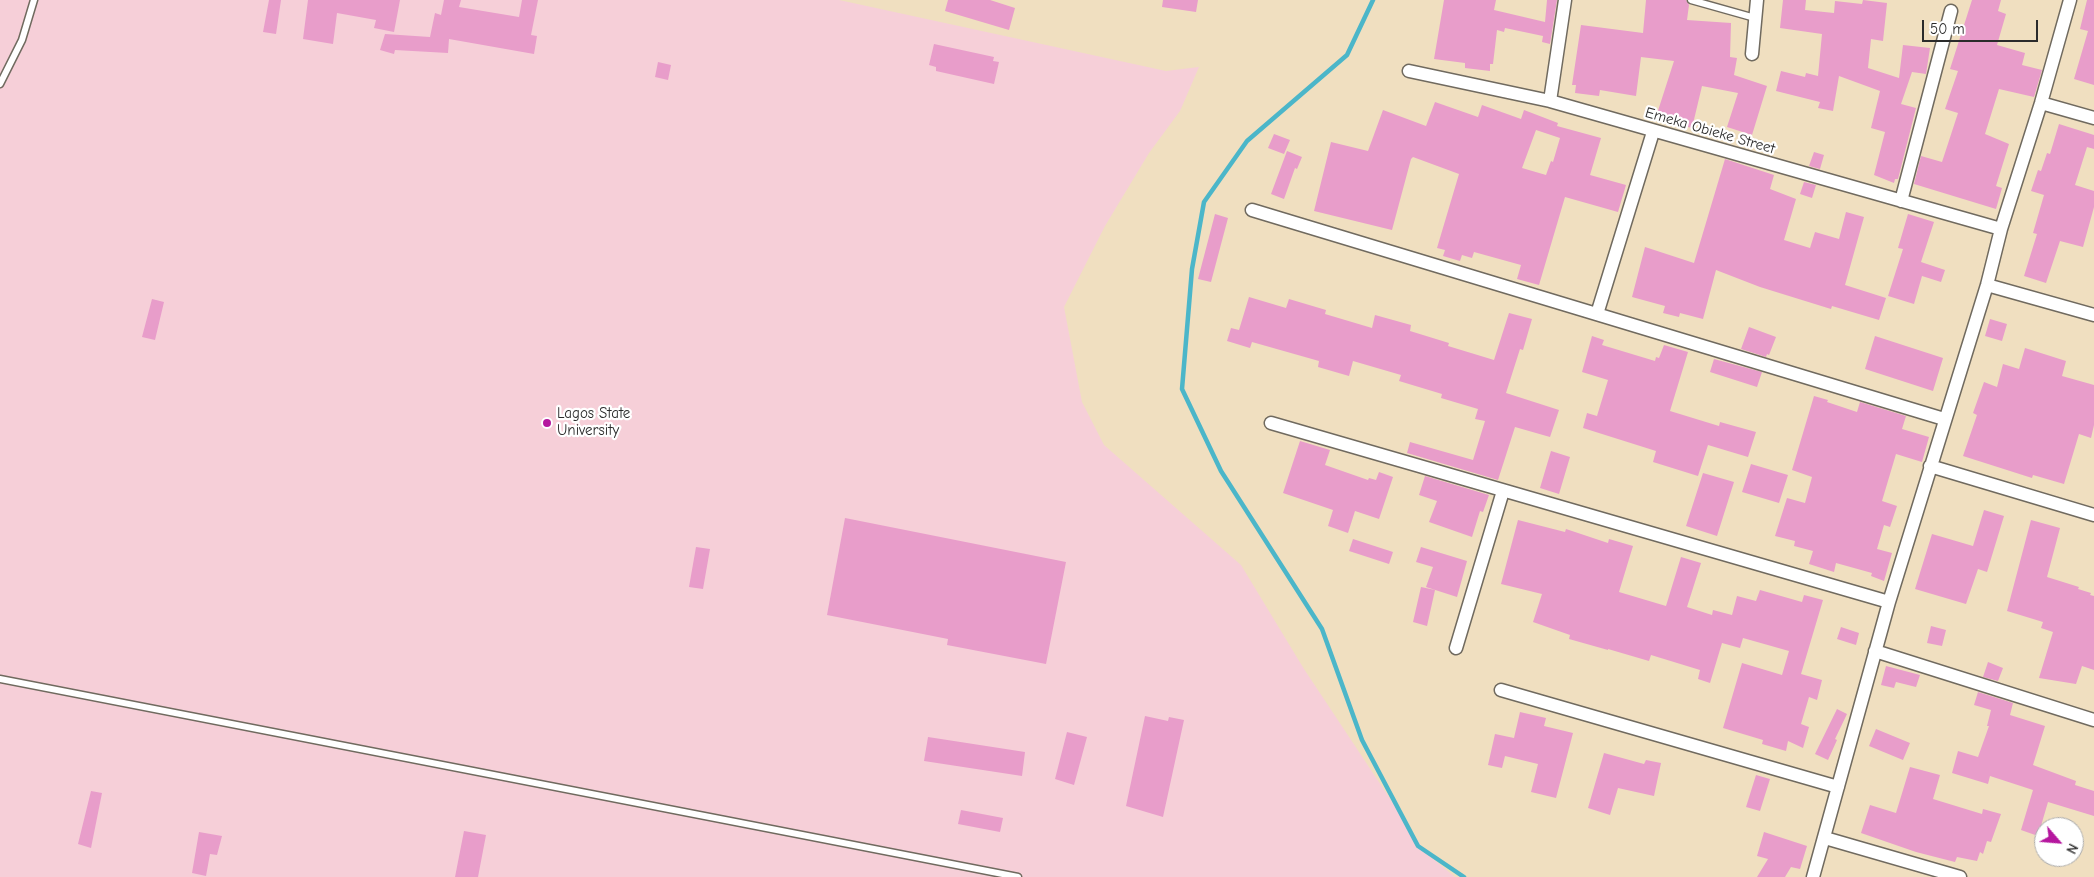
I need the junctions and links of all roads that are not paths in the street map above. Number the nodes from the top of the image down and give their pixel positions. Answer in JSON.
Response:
{"nodes":[{"id":1,"x":34,"y":0,"type":"edge"},
{"id":2,"x":1565,"y":0,"type":"edge"},
{"id":3,"x":1691,"y":0,"type":"edge"},
{"id":4,"x":1757,"y":0,"type":"edge"},
{"id":5,"x":2070,"y":0,"type":"edge"},
{"id":6,"x":1951,"y":12,"type":"dead end"},
{"id":7,"x":1755,"y":18,"type":"junction"},
{"id":8,"x":1752,"y":54,"type":"dead end"},
{"id":9,"x":1409,"y":70,"type":"dead end"},
{"id":10,"x":0,"y":84,"type":"edge"},
{"id":11,"x":1550,"y":101,"type":"junction"},
{"id":12,"x":2041,"y":103,"type":"junction"},
{"id":13,"x":2094,"y":118,"type":"edge"},
{"id":14,"x":1653,"y":132,"type":"junction"},
{"id":15,"x":1902,"y":201,"type":"junction"},
{"id":16,"x":1252,"y":210,"type":"dead end"},
{"id":17,"x":2001,"y":229,"type":"junction"},
{"id":18,"x":1986,"y":285,"type":"junction"},
{"id":19,"x":1597,"y":314,"type":"junction"},
{"id":20,"x":2094,"y":315,"type":"edge"},
{"id":21,"x":1944,"y":419,"type":"junction"},
{"id":22,"x":1271,"y":422,"type":"dead end"},
{"id":23,"x":1930,"y":466,"type":"junction"},
{"id":24,"x":1503,"y":491,"type":"junction"},
{"id":25,"x":2094,"y":515,"type":"edge"},
{"id":26,"x":1889,"y":602,"type":"junction"},
{"id":27,"x":1456,"y":648,"type":"dead end"},
{"id":28,"x":1875,"y":651,"type":"junction"},
{"id":29,"x":0,"y":679,"type":"edge"},
{"id":30,"x":1501,"y":690,"type":"dead end"},
{"id":31,"x":2094,"y":720,"type":"edge"},
{"id":32,"x":1838,"y":787,"type":"junction"},
{"id":33,"x":1825,"y":838,"type":"junction"},
{"id":34,"x":1018,"y":877,"type":"edge"},
{"id":35,"x":1814,"y":877,"type":"edge"},
{"id":36,"x":1960,"y":877,"type":"edge"}],
"edges":[{"from":1,"to":10,"type":"lane"},
{"from":2,"to":11,"type":"street"},
{"from":3,"to":7,"type":"lane"},
{"from":4,"to":7,"type":"street"},
{"from":5,"to":12,"type":"street"},
{"from":6,"to":15,"type":"street"},
{"from":7,"to":8,"type":"street"},
{"from":9,"to":11,"type":"street","name":"Emeka Obieke Street"},
{"from":11,"to":14,"type":"street","name":"Emeka Obieke Street"},
{"from":12,"to":13,"type":"street"},
{"from":12,"to":17,"type":"street"},
{"from":14,"to":15,"type":"street","name":"Emeka Obieke Street"},
{"from":14,"to":19,"type":"street"},
{"from":15,"to":17,"type":"street","name":"Emeka Obieke Street"},
{"from":16,"to":19,"type":"street"},
{"from":17,"to":18,"type":"street"},
{"from":18,"to":20,"type":"street"},
{"from":18,"to":21,"type":"street"},
{"from":19,"to":21,"type":"street"},
{"from":21,"to":23,"type":"street"},
{"from":22,"to":24,"type":"street"},
{"from":23,"to":25,"type":"street"},
{"from":23,"to":26,"type":"street"},
{"from":24,"to":26,"type":"street"},
{"from":24,"to":27,"type":"street"},
{"from":26,"to":28,"type":"street"},
{"from":28,"to":31,"type":"street"},
{"from":28,"to":32,"type":"street"},
{"from":29,"to":34,"type":"lane"},
{"from":30,"to":32,"type":"street"},
{"from":32,"to":33,"type":"street"},
{"from":33,"to":35,"type":"street"},
{"from":33,"to":36,"type":"street"}]}
